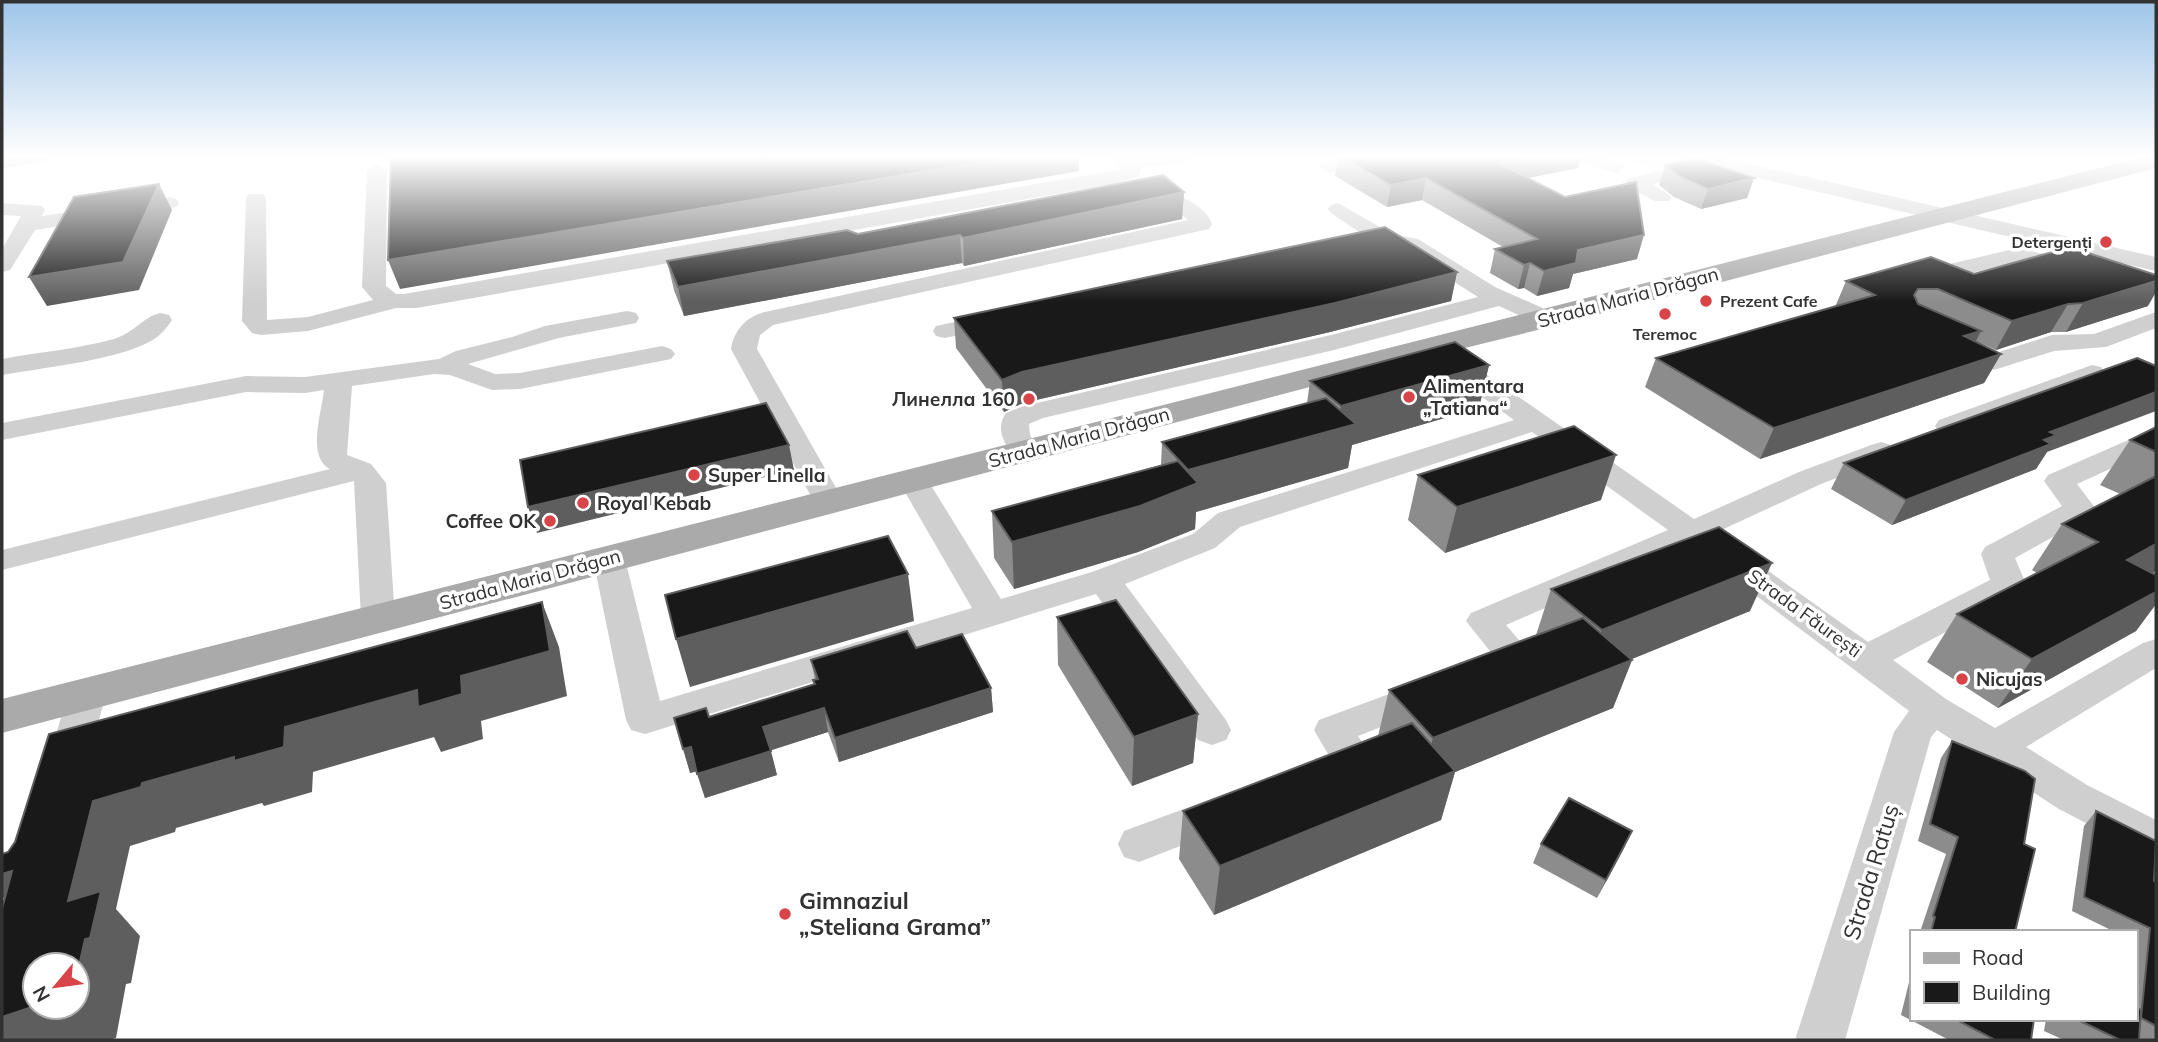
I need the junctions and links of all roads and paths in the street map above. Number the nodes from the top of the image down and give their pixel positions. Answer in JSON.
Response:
{"nodes":[{"id":1,"x":159,"y":205,"type":"edge"},
{"id":2,"x":256,"y":205,"type":"edge"},
{"id":3,"x":376,"y":205,"type":"edge"},
{"id":4,"x":969,"y":205,"type":"edge"},
{"id":5,"x":1180,"y":205,"type":"edge"},
{"id":6,"x":1903,"y":205,"type":"edge"},
{"id":7,"x":1981,"y":205,"type":"edge"},
{"id":8,"x":2,"y":209,"type":"edge"},
{"id":9,"x":1338,"y":209,"type":"dead end"},
{"id":10,"x":1944,"y":214,"type":"junction"},
{"id":11,"x":28,"y":225,"type":"junction"},
{"id":12,"x":1380,"y":236,"type":"junction"},
{"id":13,"x":1353,"y":242,"type":"edge"},
{"id":14,"x":941,"y":258,"type":"edge"},
{"id":15,"x":2152,"y":262,"type":"edge"},
{"id":16,"x":2,"y":265,"type":"edge"},
{"id":17,"x":1949,"y":271,"type":"edge"},
{"id":18,"x":2082,"y":273,"type":"edge"},
{"id":19,"x":957,"y":277,"type":"junction"},
{"id":20,"x":1502,"y":298,"type":"junction"},
{"id":21,"x":393,"y":302,"type":"junction"},
{"id":22,"x":1013,"y":316,"type":"edge"},
{"id":23,"x":627,"y":318,"type":"dead end"},
{"id":24,"x":1547,"y":318,"type":"junction"},
{"id":25,"x":2156,"y":319,"type":"edge"},
{"id":26,"x":160,"y":320,"type":"dead end"},
{"id":27,"x":945,"y":331,"type":"dead end"},
{"id":28,"x":1937,"y":335,"type":"edge"},
{"id":29,"x":1429,"y":347,"type":"junction"},
{"id":30,"x":662,"y":354,"type":"dead end"},
{"id":31,"x":2,"y":367,"type":"edge"},
{"id":32,"x":443,"y":367,"type":"junction"},
{"id":33,"x":2092,"y":373,"type":"edge"},
{"id":34,"x":339,"y":381,"type":"junction"},
{"id":35,"x":1536,"y":422,"type":"junction"},
{"id":36,"x":2,"y":431,"type":"edge"},
{"id":37,"x":2156,"y":437,"type":"edge"},
{"id":38,"x":1024,"y":451,"type":"junction"},
{"id":39,"x":360,"y":470,"type":"junction"},
{"id":40,"x":913,"y":480,"type":"junction"},
{"id":41,"x":828,"y":502,"type":"junction"},
{"id":42,"x":1692,"y":532,"type":"junction"},
{"id":43,"x":609,"y":559,"type":"junction"},
{"id":44,"x":2,"y":560,"type":"edge"},
{"id":45,"x":1104,"y":580,"type":"junction"},
{"id":46,"x":993,"y":614,"type":"junction"},
{"id":47,"x":378,"y":618,"type":"junction"},
{"id":48,"x":2156,"y":652,"type":"edge"},
{"id":49,"x":1867,"y":658,"type":"junction"},
{"id":50,"x":87,"y":694,"type":"junction"},
{"id":51,"x":1933,"y":709,"type":"junction"},
{"id":52,"x":2,"y":716,"type":"edge"},
{"id":53,"x":1212,"y":730,"type":"dead end"},
{"id":54,"x":1993,"y":748,"type":"junction"},
{"id":55,"x":1304,"y":779,"type":"edge"},
{"id":56,"x":1253,"y":799,"type":"edge"},
{"id":57,"x":56,"y":802,"type":"edge"},
{"id":58,"x":2156,"y":840,"type":"edge"},
{"id":59,"x":1139,"y":844,"type":"dead end"},
{"id":60,"x":1820,"y":1040,"type":"edge"}],
"edges":[{"from":1,"to":11,"type":"street"},
{"from":2,"to":21,"type":"street"},
{"from":3,"to":21,"type":"street"},
{"from":4,"to":21,"type":"street"},
{"from":5,"to":19,"type":"street"},
{"from":6,"to":10,"type":"street"},
{"from":7,"to":10,"type":"main road","name":"Strada Maria Drăgan"},
{"from":8,"to":11,"type":"street"},
{"from":9,"to":12,"type":"street"},
{"from":10,"to":15,"type":"street"},
{"from":10,"to":24,"type":"main road","name":"Strada Maria Drăgan"},
{"from":11,"to":16,"type":"street"},
{"from":12,"to":13,"type":"street"},
{"from":12,"to":20,"type":"street"},
{"from":14,"to":19,"type":"street"},
{"from":17,"to":18,"type":"street"},
{"from":19,"to":41,"type":"street"},
{"from":20,"to":24,"type":"street"},
{"from":20,"to":38,"type":"street"},
{"from":22,"to":27,"type":"street"},
{"from":23,"to":32,"type":"street"},
{"from":24,"to":29,"type":"main road","name":"Strada Maria Drăgan"},
{"from":25,"to":28,"type":"street"},
{"from":26,"to":31,"type":"street"},
{"from":29,"to":35,"type":"street","name":"Strada Făurești"},
{"from":29,"to":38,"type":"main road","name":"Strada Maria Drăgan"},
{"from":30,"to":32,"type":"street"},
{"from":32,"to":34,"type":"street"},
{"from":33,"to":42,"type":"street"},
{"from":34,"to":36,"type":"street"},
{"from":34,"to":39,"type":"street"},
{"from":35,"to":42,"type":"street","name":"Strada Făurești"},
{"from":35,"to":45,"type":"street"},
{"from":37,"to":49,"type":"street"},
{"from":38,"to":40,"type":"main road","name":"Strada Maria Drăgan"},
{"from":39,"to":44,"type":"street"},
{"from":39,"to":47,"type":"street"},
{"from":40,"to":41,"type":"main road","name":"Strada Maria Drăgan"},
{"from":40,"to":46,"type":"street"},
{"from":41,"to":43,"type":"main road","name":"Strada Maria Drăgan"},
{"from":42,"to":49,"type":"street","name":"Strada Făurești"},
{"from":42,"to":55,"type":"street"},
{"from":43,"to":46,"type":"street"},
{"from":43,"to":47,"type":"main road","name":"Strada Maria Drăgan"},
{"from":45,"to":46,"type":"street"},
{"from":45,"to":53,"type":"street"},
{"from":47,"to":50,"type":"main road","name":"Strada Maria Drăgan"},
{"from":48,"to":54,"type":"street"},
{"from":49,"to":51,"type":"street","name":"Strada Făurești"},
{"from":50,"to":52,"type":"main road","name":"Strada Maria Drăgan"},
{"from":50,"to":57,"type":"street"},
{"from":51,"to":54,"type":"street","name":"Strada Făurești"},
{"from":51,"to":60,"type":"street","name":"Strada Ratuș"},
{"from":54,"to":58,"type":"street","name":"Strada Făurești"},
{"from":56,"to":59,"type":"street"}]}
